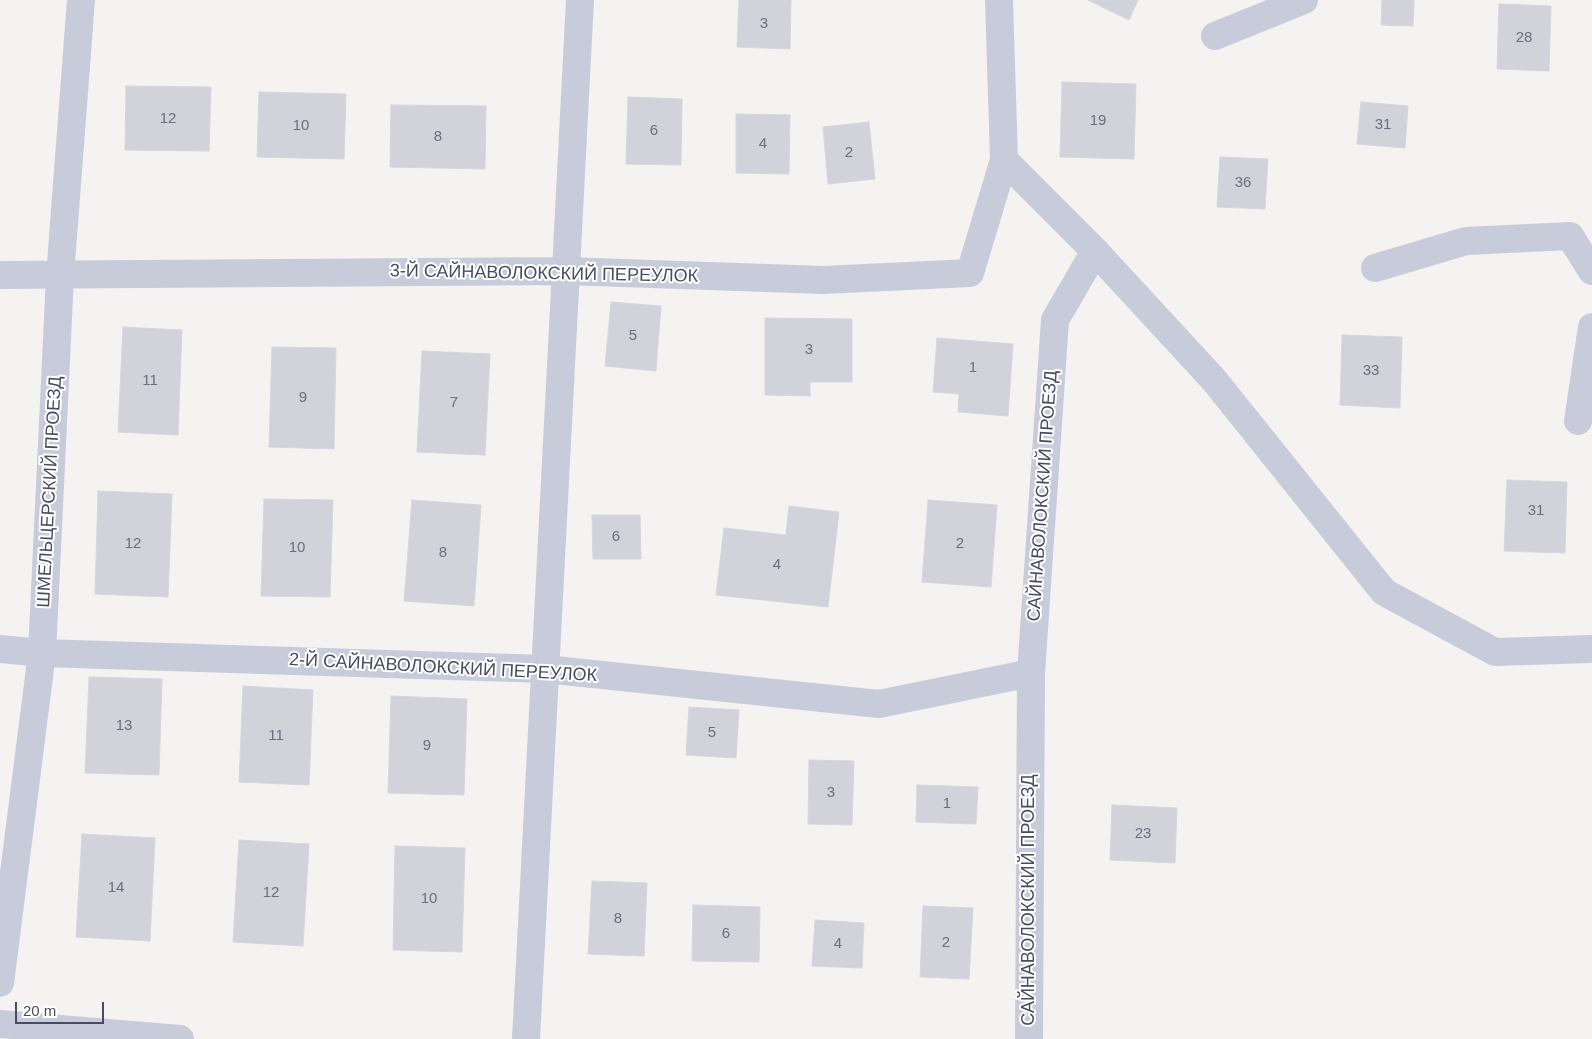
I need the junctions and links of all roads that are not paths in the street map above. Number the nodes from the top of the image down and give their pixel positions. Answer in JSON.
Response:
{"nodes":[{"id":1,"x":80,"y":0,"type":"edge"},
{"id":2,"x":580,"y":0,"type":"edge"},
{"id":3,"x":999,"y":0,"type":"edge"},
{"id":4,"x":1304,"y":0,"type":"edge"},
{"id":5,"x":1214,"y":36,"type":"dead end"},
{"id":6,"x":1004,"y":160,"type":"junction"},
{"id":7,"x":1094,"y":251,"type":"junction"},
{"id":8,"x":1375,"y":268,"type":"dead end"},
{"id":9,"x":1592,"y":270,"type":"edge"},
{"id":10,"x":566,"y":271,"type":"junction"},
{"id":11,"x":0,"y":275,"type":"edge"},
{"id":12,"x":60,"y":276,"type":"junction"},
{"id":13,"x":1592,"y":327,"type":"edge"},
{"id":14,"x":1578,"y":421,"type":"dead end"},
{"id":15,"x":0,"y":649,"type":"edge"},
{"id":16,"x":1592,"y":649,"type":"edge"},
{"id":17,"x":42,"y":653,"type":"junction"},
{"id":18,"x":546,"y":669,"type":"junction"},
{"id":19,"x":1031,"y":674,"type":"junction"},
{"id":20,"x":0,"y":983,"type":"edge"},
{"id":21,"x":0,"y":1024,"type":"edge"},
{"id":22,"x":180,"y":1039,"type":"edge"},
{"id":23,"x":526,"y":1039,"type":"edge"},
{"id":24,"x":1029,"y":1039,"type":"edge"}],
"edges":[{"from":1,"to":12,"type":"street","name":"ШМЕЛЬЦЕРСКИЙ ПРОЕЗД"},
{"from":2,"to":10,"type":"street"},
{"from":3,"to":6,"type":"street"},
{"from":4,"to":5,"type":"street"},
{"from":6,"to":7,"type":"street"},
{"from":6,"to":10,"type":"street","name":"3-Й САЙНАВОЛОКСКИЙ ПЕРЕУЛОК"},
{"from":7,"to":16,"type":"street"},
{"from":7,"to":19,"type":"street","name":"САЙНАВОЛОКСКИЙ ПРОЕЗД"},
{"from":8,"to":9,"type":"street"},
{"from":10,"to":12,"type":"street","name":"3-Й САЙНАВОЛОКСКИЙ ПЕРЕУЛОК"},
{"from":10,"to":18,"type":"street"},
{"from":11,"to":12,"type":"street","name":"3-Й САЙНАВОЛОКСКИЙ ПЕРЕУЛОК"},
{"from":12,"to":17,"type":"street","name":"ШМЕЛЬЦЕРСКИЙ ПРОЕЗД"},
{"from":13,"to":14,"type":"street"},
{"from":15,"to":17,"type":"street","name":"2-Й САЙНАВОЛОКСКИЙ ПЕРЕУЛОК"},
{"from":17,"to":18,"type":"street","name":"2-Й САЙНАВОЛОКСКИЙ ПЕРЕУЛОК"},
{"from":17,"to":20,"type":"street","name":"ШМЕЛЬЦЕРСКИЙ ПРОЕЗД"},
{"from":18,"to":19,"type":"street","name":"2-Й САЙНАВОЛОКСКИЙ ПЕРЕУЛОК"},
{"from":18,"to":23,"type":"street"},
{"from":19,"to":24,"type":"street","name":"САЙНАВОЛОКСКИЙ ПРОЕЗД"},
{"from":21,"to":22,"type":"street"}]}
